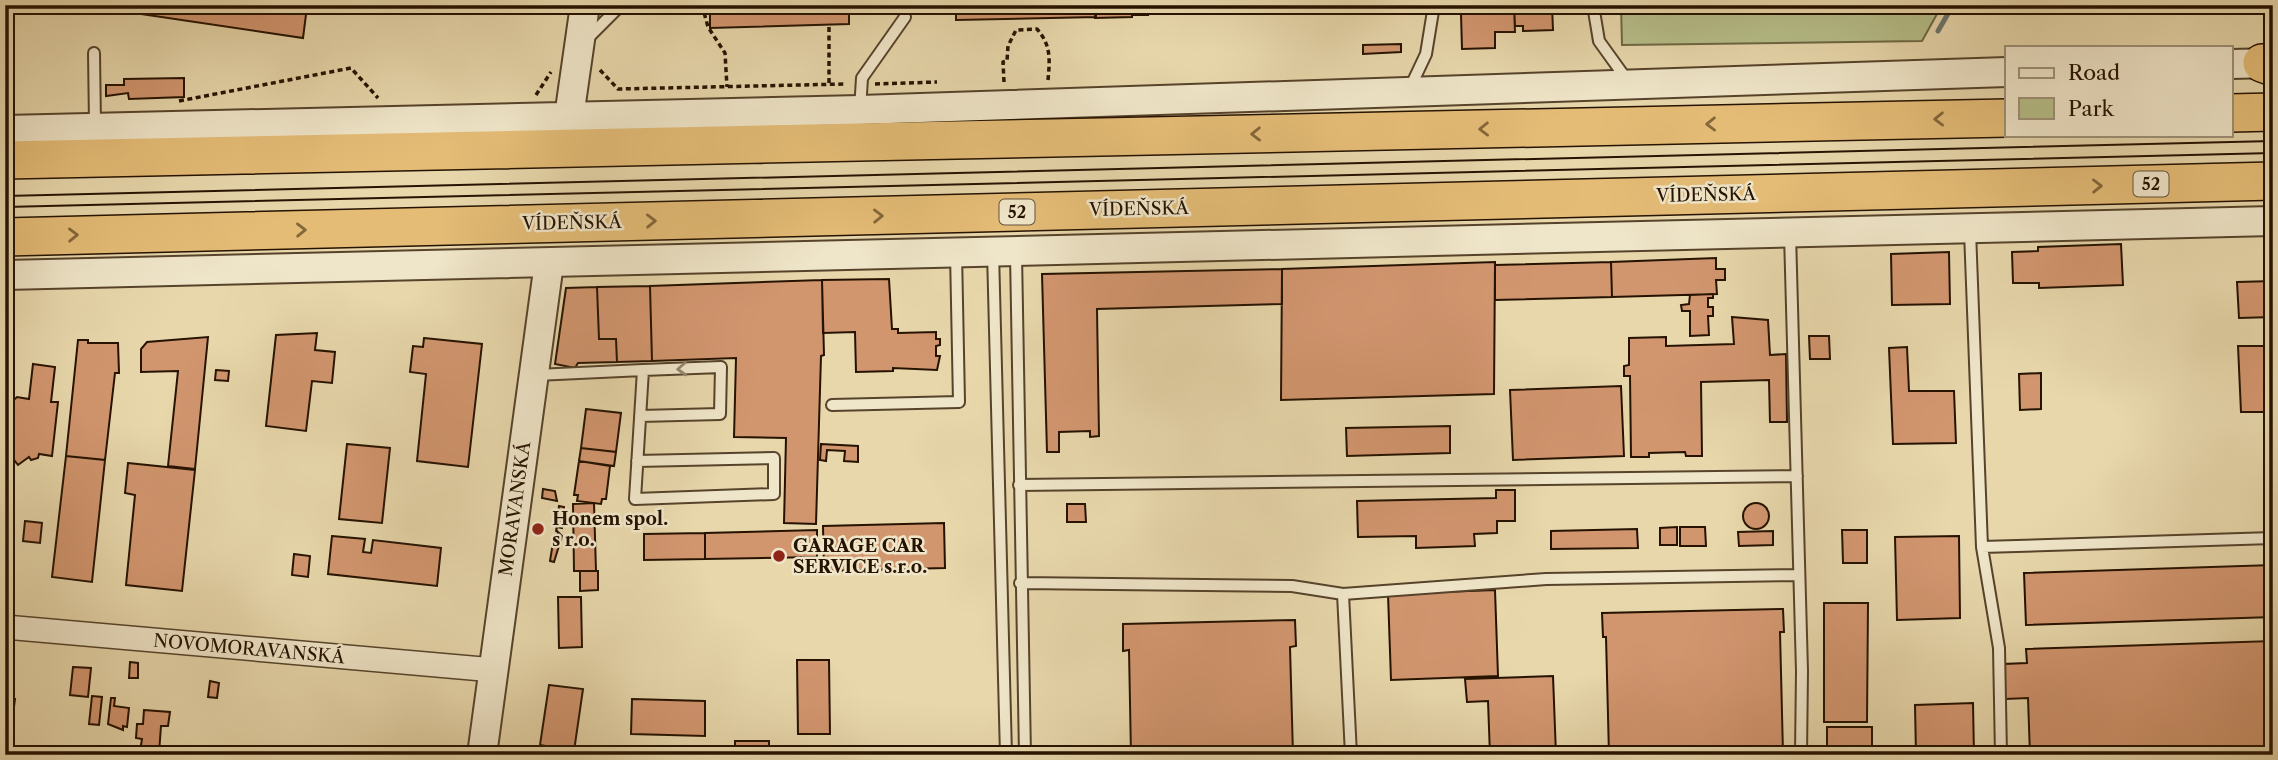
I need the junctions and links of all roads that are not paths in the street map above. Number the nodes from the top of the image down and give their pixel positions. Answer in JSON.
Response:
{"nodes":[{"id":1,"x":585,"y":5,"type":"edge"},
{"id":2,"x":621,"y":5,"type":"edge"},
{"id":3,"x":1434,"y":5,"type":"edge"},
{"id":4,"x":1593,"y":5,"type":"edge"},
{"id":5,"x":905,"y":17,"type":"dead end"},
{"id":6,"x":579,"y":47,"type":"junction"},
{"id":7,"x":94,"y":52,"type":"dead end"},
{"id":8,"x":2005,"y":72,"type":"edge"},
{"id":9,"x":1631,"y":85,"type":"junction"},
{"id":10,"x":1407,"y":92,"type":"junction"},
{"id":11,"x":860,"y":110,"type":"junction"},
{"id":12,"x":2273,"y":112,"type":"edge"},
{"id":13,"x":2232,"y":113,"type":"edge"},
{"id":14,"x":569,"y":117,"type":"junction"},
{"id":15,"x":2005,"y":118,"type":"edge"},
{"id":16,"x":95,"y":128,"type":"junction"},
{"id":17,"x":5,"y":130,"type":"edge"},
{"id":18,"x":5,"y":160,"type":"edge"},
{"id":19,"x":2273,"y":181,"type":"edge"},
{"id":20,"x":2273,"y":221,"type":"edge"},
{"id":21,"x":1969,"y":227,"type":"junction"},
{"id":22,"x":1790,"y":231,"type":"junction"},
{"id":23,"x":5,"y":237,"type":"edge"},
{"id":24,"x":1005,"y":251,"type":"junction"},
{"id":25,"x":956,"y":253,"type":"junction"},
{"id":26,"x":549,"y":263,"type":"junction"},
{"id":27,"x":5,"y":275,"type":"edge"},
{"id":28,"x":643,"y":370,"type":"junction"},
{"id":29,"x":533,"y":375,"type":"junction"},
{"id":30,"x":832,"y":405,"type":"dead end"},
{"id":31,"x":640,"y":416,"type":"junction"},
{"id":32,"x":637,"y":461,"type":"junction"},
{"id":33,"x":1797,"y":475,"type":"junction"},
{"id":34,"x":1019,"y":485,"type":"junction"},
{"id":35,"x":2273,"y":538,"type":"edge"},
{"id":36,"x":1982,"y":547,"type":"junction"},
{"id":37,"x":1798,"y":575,"type":"junction"},
{"id":38,"x":1020,"y":583,"type":"junction"},
{"id":39,"x":1343,"y":594,"type":"junction"},
{"id":40,"x":5,"y":627,"type":"edge"},
{"id":41,"x":494,"y":670,"type":"junction"},
{"id":42,"x":482,"y":755,"type":"edge"},
{"id":43,"x":1006,"y":755,"type":"edge"},
{"id":44,"x":1025,"y":755,"type":"edge"},
{"id":45,"x":1351,"y":755,"type":"edge"},
{"id":46,"x":1801,"y":755,"type":"edge"},
{"id":47,"x":2001,"y":755,"type":"edge"}],
"edges":[{"from":1,"to":6,"type":"street"},
{"from":2,"to":6,"type":"lane"},
{"from":3,"to":10,"type":"lane"},
{"from":4,"to":9,"type":"lane"},
{"from":5,"to":11,"type":"lane"},
{"from":6,"to":14,"type":"street"},
{"from":7,"to":16,"type":"lane"},
{"from":8,"to":9,"type":"street"},
{"from":9,"to":10,"type":"street"},
{"from":10,"to":11,"type":"street"},
{"from":11,"to":14,"type":"street"},
{"from":12,"to":13,"type":"highway"},
{"from":14,"to":16,"type":"street"},
{"from":15,"to":18,"type":"highway","one_way":true},
{"from":16,"to":17,"type":"street"},
{"from":23,"to":19,"type":"highway","name":"VÍDEŇSKÁ","number":"52","one_way":true},
{"from":20,"to":21,"type":"street"},
{"from":21,"to":22,"type":"street"},
{"from":21,"to":36,"type":"lane"},
{"from":22,"to":24,"type":"street"},
{"from":22,"to":33,"type":"lane"},
{"from":24,"to":25,"type":"street"},
{"from":24,"to":34,"type":"lane"},
{"from":24,"to":43,"type":"lane"},
{"from":25,"to":26,"type":"street"},
{"from":25,"to":30,"type":"lane"},
{"from":26,"to":27,"type":"street"},
{"from":26,"to":29,"type":"street","name":"MORAVANSKÁ"},
{"from":28,"to":29,"type":"lane"},
{"from":28,"to":31,"type":"lane"},
{"from":31,"to":28,"type":"lane","one_way":true},
{"from":29,"to":41,"type":"street","name":"MORAVANSKÁ"},
{"from":31,"to":32,"type":"lane"},
{"from":32,"to":32,"type":"lane"},
{"from":33,"to":34,"type":"lane"},
{"from":33,"to":37,"type":"lane"},
{"from":34,"to":38,"type":"lane"},
{"from":35,"to":36,"type":"lane"},
{"from":36,"to":47,"type":"lane"},
{"from":37,"to":39,"type":"lane"},
{"from":37,"to":46,"type":"lane"},
{"from":38,"to":39,"type":"lane"},
{"from":38,"to":44,"type":"lane"},
{"from":39,"to":45,"type":"lane"},
{"from":40,"to":41,"type":"street","name":"NOVOMORAVANSKÁ"},
{"from":41,"to":42,"type":"street","name":"MORAVANSKÁ"}]}
